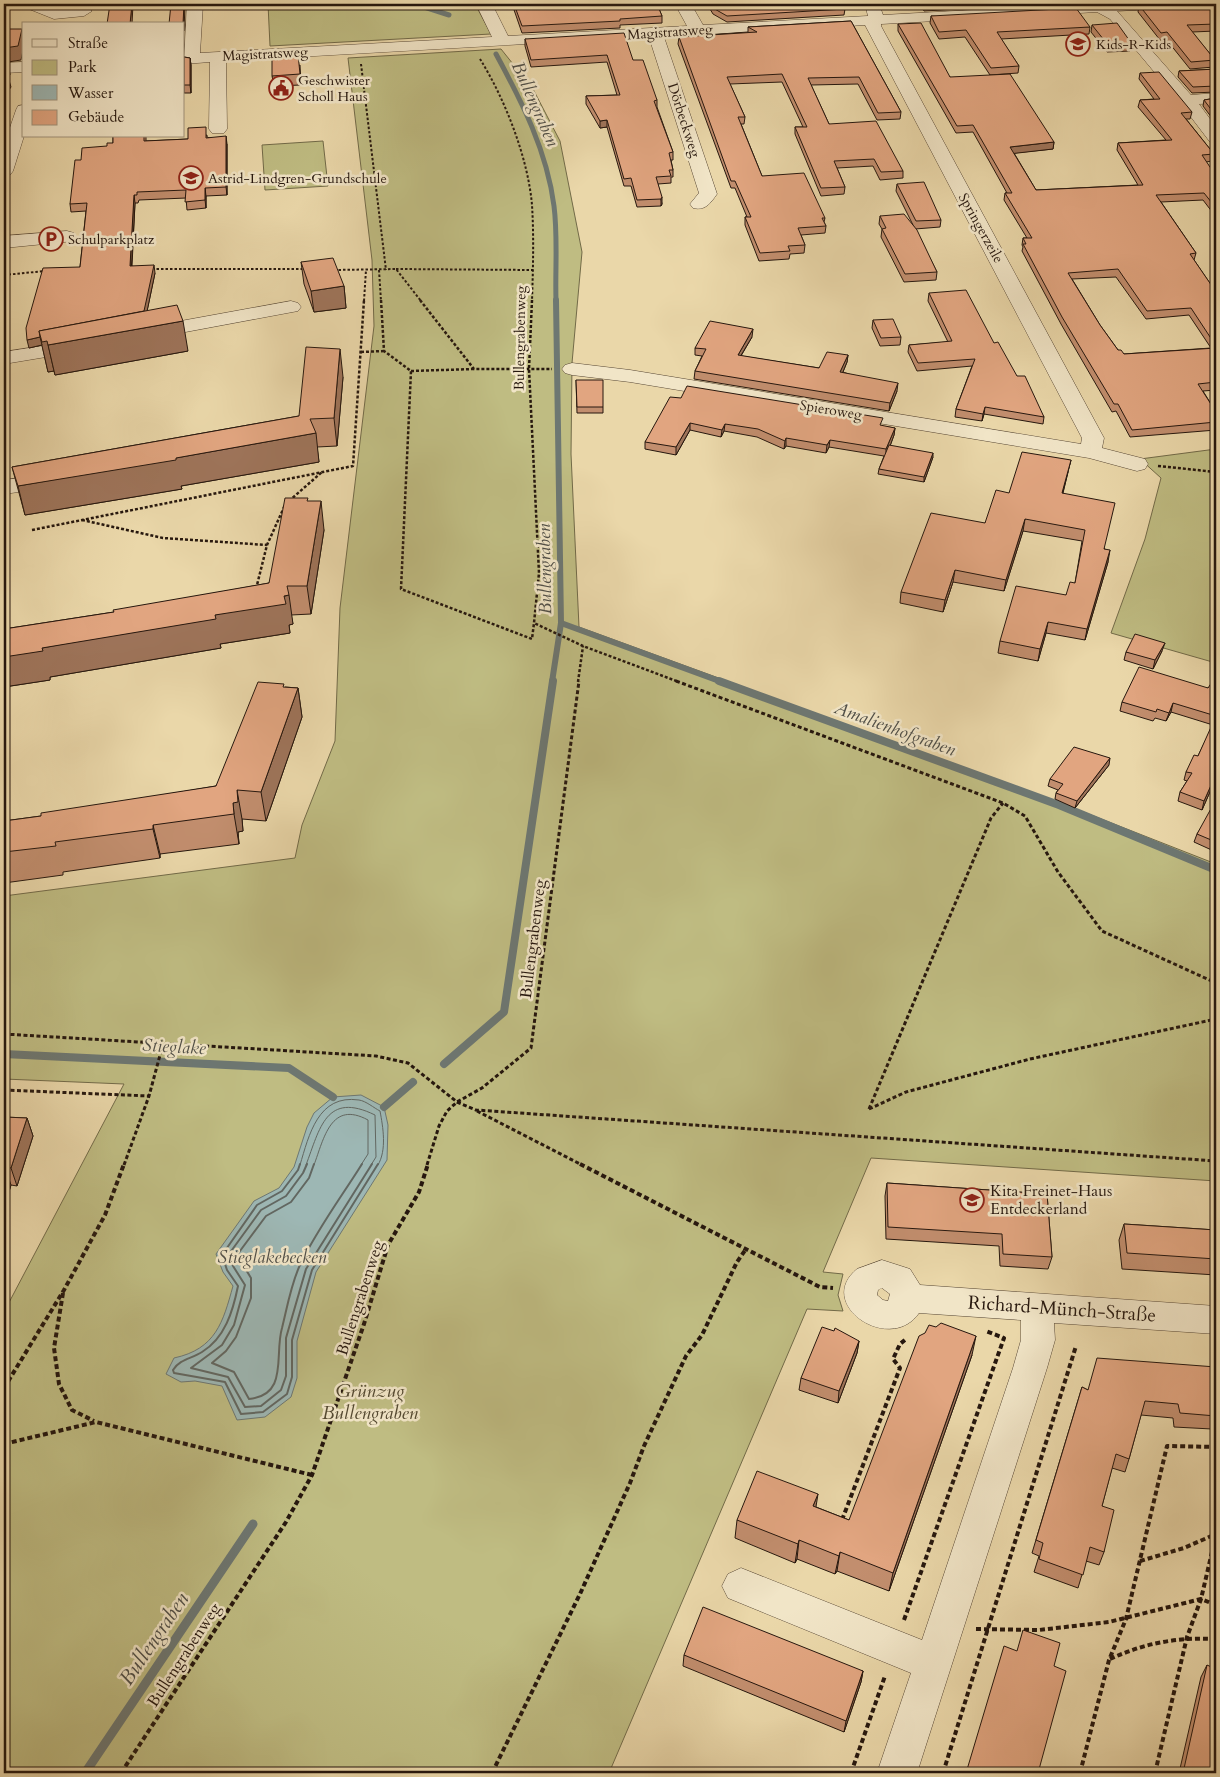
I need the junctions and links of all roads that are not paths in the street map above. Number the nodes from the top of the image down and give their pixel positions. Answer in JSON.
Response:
{"nodes":[{"id":1,"x":29,"y":4,"type":"edge"},
{"id":2,"x":195,"y":4,"type":"edge"},
{"id":3,"x":484,"y":4,"type":"edge"},
{"id":4,"x":683,"y":4,"type":"edge"},
{"id":5,"x":1155,"y":4,"type":"edge"},
{"id":6,"x":1097,"y":5,"type":"edge"},
{"id":7,"x":86,"y":7,"type":"edge"},
{"id":8,"x":873,"y":12,"type":"edge"},
{"id":9,"x":59,"y":19,"type":"edge"},
{"id":10,"x":74,"y":22,"type":"edge"},
{"id":11,"x":697,"y":29,"type":"junction"},
{"id":12,"x":655,"y":33,"type":"junction"},
{"id":13,"x":502,"y":42,"type":"junction"},
{"id":14,"x":218,"y":57,"type":"junction"},
{"id":15,"x":188,"y":59,"type":"edge"},
{"id":16,"x":22,"y":67,"type":"edge"},
{"id":17,"x":4,"y":68,"type":"edge"},
{"id":18,"x":1216,"y":98,"type":"edge"},
{"id":19,"x":1187,"y":100,"type":"junction"},
{"id":20,"x":22,"y":116,"type":"edge"},
{"id":21,"x":218,"y":129,"type":"dead end"},
{"id":22,"x":1216,"y":138,"type":"edge"},
{"id":23,"x":4,"y":171,"type":"edge"},
{"id":24,"x":699,"y":204,"type":"dead end"},
{"id":25,"x":67,"y":237,"type":"dead end"},
{"id":26,"x":4,"y":242,"type":"edge"},
{"id":27,"x":291,"y":306,"type":"dead end"},
{"id":28,"x":126,"y":338,"type":"edge"},
{"id":29,"x":96,"y":343,"type":"edge"},
{"id":30,"x":4,"y":358,"type":"edge"},
{"id":31,"x":572,"y":369,"type":"dead end"},
{"id":32,"x":1090,"y":452,"type":"junction"},
{"id":33,"x":1137,"y":464,"type":"road end"},
{"id":34,"x":76,"y":477,"type":"edge"},
{"id":35,"x":4,"y":487,"type":"edge"},
{"id":36,"x":908,"y":1298,"type":"dead end"},
{"id":37,"x":1037,"y":1307,"type":"junction"},
{"id":38,"x":1216,"y":1320,"type":"edge"},
{"id":39,"x":741,"y":1586,"type":"dead end"},
{"id":40,"x":938,"y":1646,"type":"junction"},
{"id":41,"x":897,"y":1773,"type":"edge"}],
"edges":[{"from":1,"to":9,"type":"street"},
{"from":2,"to":15,"type":"street"},
{"from":3,"to":13,"type":"street"},
{"from":4,"to":11,"type":"street"},
{"from":5,"to":6,"type":"street","name":"Magistratsweg"},
{"from":6,"to":8,"type":"street","name":"Magistratsweg"},
{"from":6,"to":19,"type":"street"},
{"from":7,"to":9,"type":"street"},
{"from":7,"to":10,"type":"street"},
{"from":8,"to":11,"type":"street","name":"Magistratsweg"},
{"from":8,"to":32,"type":"street","name":"Springerzeile"},
{"from":11,"to":12,"type":"street","name":"Magistratsweg"},
{"from":12,"to":13,"type":"street","name":"Magistratsweg"},
{"from":12,"to":24,"type":"street","name":"Dörbeckweg"},
{"from":13,"to":14,"type":"street","name":"Magistratsweg"},
{"from":14,"to":15,"type":"street","name":"Magistratsweg"},
{"from":14,"to":21,"type":"street"},
{"from":16,"to":17,"type":"street"},
{"from":18,"to":19,"type":"street"},
{"from":19,"to":22,"type":"street"},
{"from":20,"to":23,"type":"street"},
{"from":25,"to":26,"type":"street"},
{"from":27,"to":28,"type":"street"},
{"from":29,"to":30,"type":"street"},
{"from":31,"to":32,"type":"street","name":"Spieroweg"},
{"from":32,"to":33,"type":"street","name":"Spieroweg"},
{"from":34,"to":35,"type":"street"},
{"from":36,"to":37,"type":"street","name":"Richard-Münch-Straße"},
{"from":37,"to":38,"type":"street","name":"Richard-Münch-Straße"},
{"from":37,"to":40,"type":"street"},
{"from":39,"to":40,"type":"street"},
{"from":40,"to":41,"type":"street"}]}
